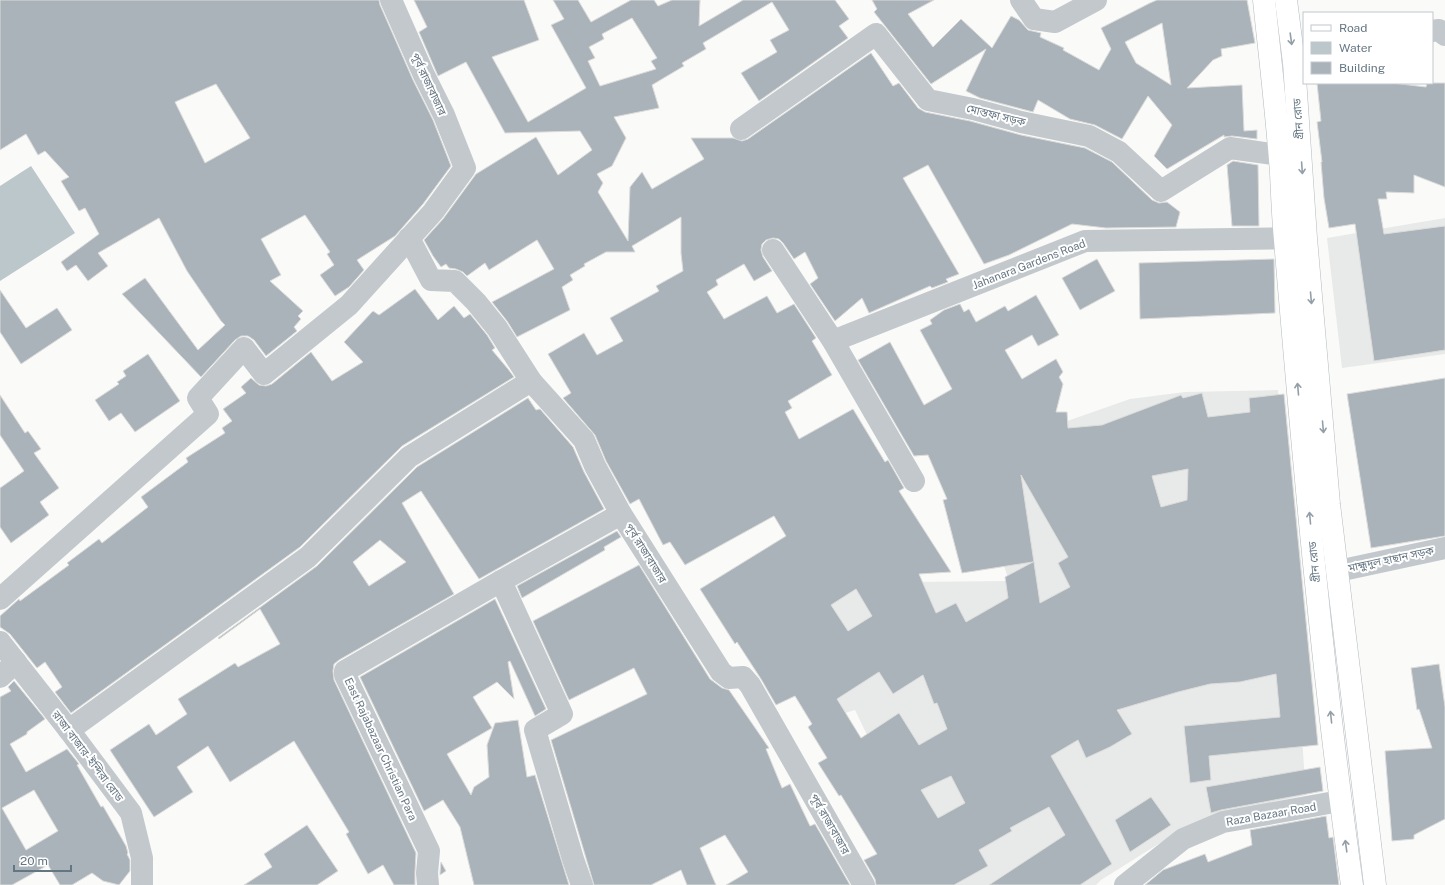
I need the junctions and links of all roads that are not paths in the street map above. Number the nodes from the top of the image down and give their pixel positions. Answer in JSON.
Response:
{"nodes":[{"id":1,"x":391,"y":0,"type":"edge"},
{"id":2,"x":1021,"y":0,"type":"edge"},
{"id":3,"x":1096,"y":0,"type":"edge"},
{"id":4,"x":1264,"y":0,"type":"edge"},
{"id":5,"x":1286,"y":0,"type":"edge"},
{"id":6,"x":1433,"y":31,"type":"edge"},
{"id":7,"x":1445,"y":35,"type":"edge"},
{"id":8,"x":1299,"y":62,"type":"edge"},
{"id":9,"x":742,"y":129,"type":"dead end"},
{"id":10,"x":1279,"y":155,"type":"junction"},
{"id":11,"x":409,"y":238,"type":"junction"},
{"id":12,"x":1285,"y":238,"type":"junction"},
{"id":13,"x":1306,"y":238,"type":"junction"},
{"id":14,"x":773,"y":250,"type":"dead end"},
{"id":15,"x":833,"y":341,"type":"junction"},
{"id":16,"x":531,"y":381,"type":"junction"},
{"id":17,"x":914,"y":481,"type":"dead end"},
{"id":18,"x":621,"y":514,"type":"junction"},
{"id":19,"x":1445,"y":548,"type":"edge"},
{"id":20,"x":1338,"y":571,"type":"junction"},
{"id":21,"x":501,"y":581,"type":"junction"},
{"id":22,"x":0,"y":599,"type":"edge"},
{"id":23,"x":0,"y":642,"type":"edge"},
{"id":24,"x":16,"y":662,"type":"junction"},
{"id":25,"x":0,"y":677,"type":"edge"},
{"id":26,"x":69,"y":730,"type":"junction"},
{"id":27,"x":1340,"y":801,"type":"junction"},
{"id":28,"x":142,"y":885,"type":"edge"},
{"id":29,"x":428,"y":885,"type":"edge"},
{"id":30,"x":582,"y":885,"type":"edge"},
{"id":31,"x":864,"y":885,"type":"edge"},
{"id":32,"x":1125,"y":885,"type":"edge"},
{"id":33,"x":1352,"y":885,"type":"edge"},
{"id":34,"x":1375,"y":885,"type":"edge"}],
"edges":[{"from":1,"to":11,"type":"street","name":"পূর্ব রাজাবাজার"},
{"from":2,"to":3,"type":"street"},
{"from":4,"to":10,"type":"main road","name":"গ্রীন রোড"},
{"from":5,"to":8,"type":"main road","name":"গ্রীন রোড","one_way":true},
{"from":6,"to":7,"type":"street"},
{"from":8,"to":13,"type":"main road","name":"গ্রীন রোড","one_way":true},
{"from":9,"to":10,"type":"street","name":"মোস্তফা সড়ক"},
{"from":10,"to":12,"type":"main road","name":"গ্রীন রোড"},
{"from":11,"to":16,"type":"street","name":"পূর্ব রাজাবাজার"},
{"from":11,"to":22,"type":"street"},
{"from":12,"to":13,"type":"street"},
{"from":12,"to":15,"type":"street","name":"Jahanara Gardens Road"},
{"from":27,"to":12,"type":"main road","name":"গ্রীন রোড","one_way":true},
{"from":13,"to":20,"type":"main road","name":"গ্রীন রোড","one_way":true},
{"from":14,"to":15,"type":"street"},
{"from":15,"to":17,"type":"street"},
{"from":16,"to":18,"type":"street","name":"পূর্ব রাজাবাজার"},
{"from":16,"to":26,"type":"street"},
{"from":18,"to":21,"type":"street","name":"East Rajabazaar Christian Para"},
{"from":18,"to":31,"type":"street","name":"পূর্ব রাজাবাজার"},
{"from":19,"to":20,"type":"street","name":"মাহ্মুদুল হাছান সড়ক"},
{"from":20,"to":34,"type":"main road","name":"গ্রীন রোড"},
{"from":21,"to":29,"type":"street","name":"East Rajabazaar Christian Para"},
{"from":21,"to":30,"type":"street"},
{"from":23,"to":24,"type":"street","name":"রাজা বাজার- ইন্দিরা রোড"},
{"from":24,"to":25,"type":"street"},
{"from":24,"to":26,"type":"street","name":"রাজা বাজার- ইন্দিরা রোড"},
{"from":26,"to":28,"type":"street","name":"রাজা বাজার- ইন্দিরা রোড"},
{"from":27,"to":32,"type":"street","name":"Raza Bazaar Road"},
{"from":33,"to":27,"type":"main road","name":"গ্রীন রোড","one_way":true}]}
